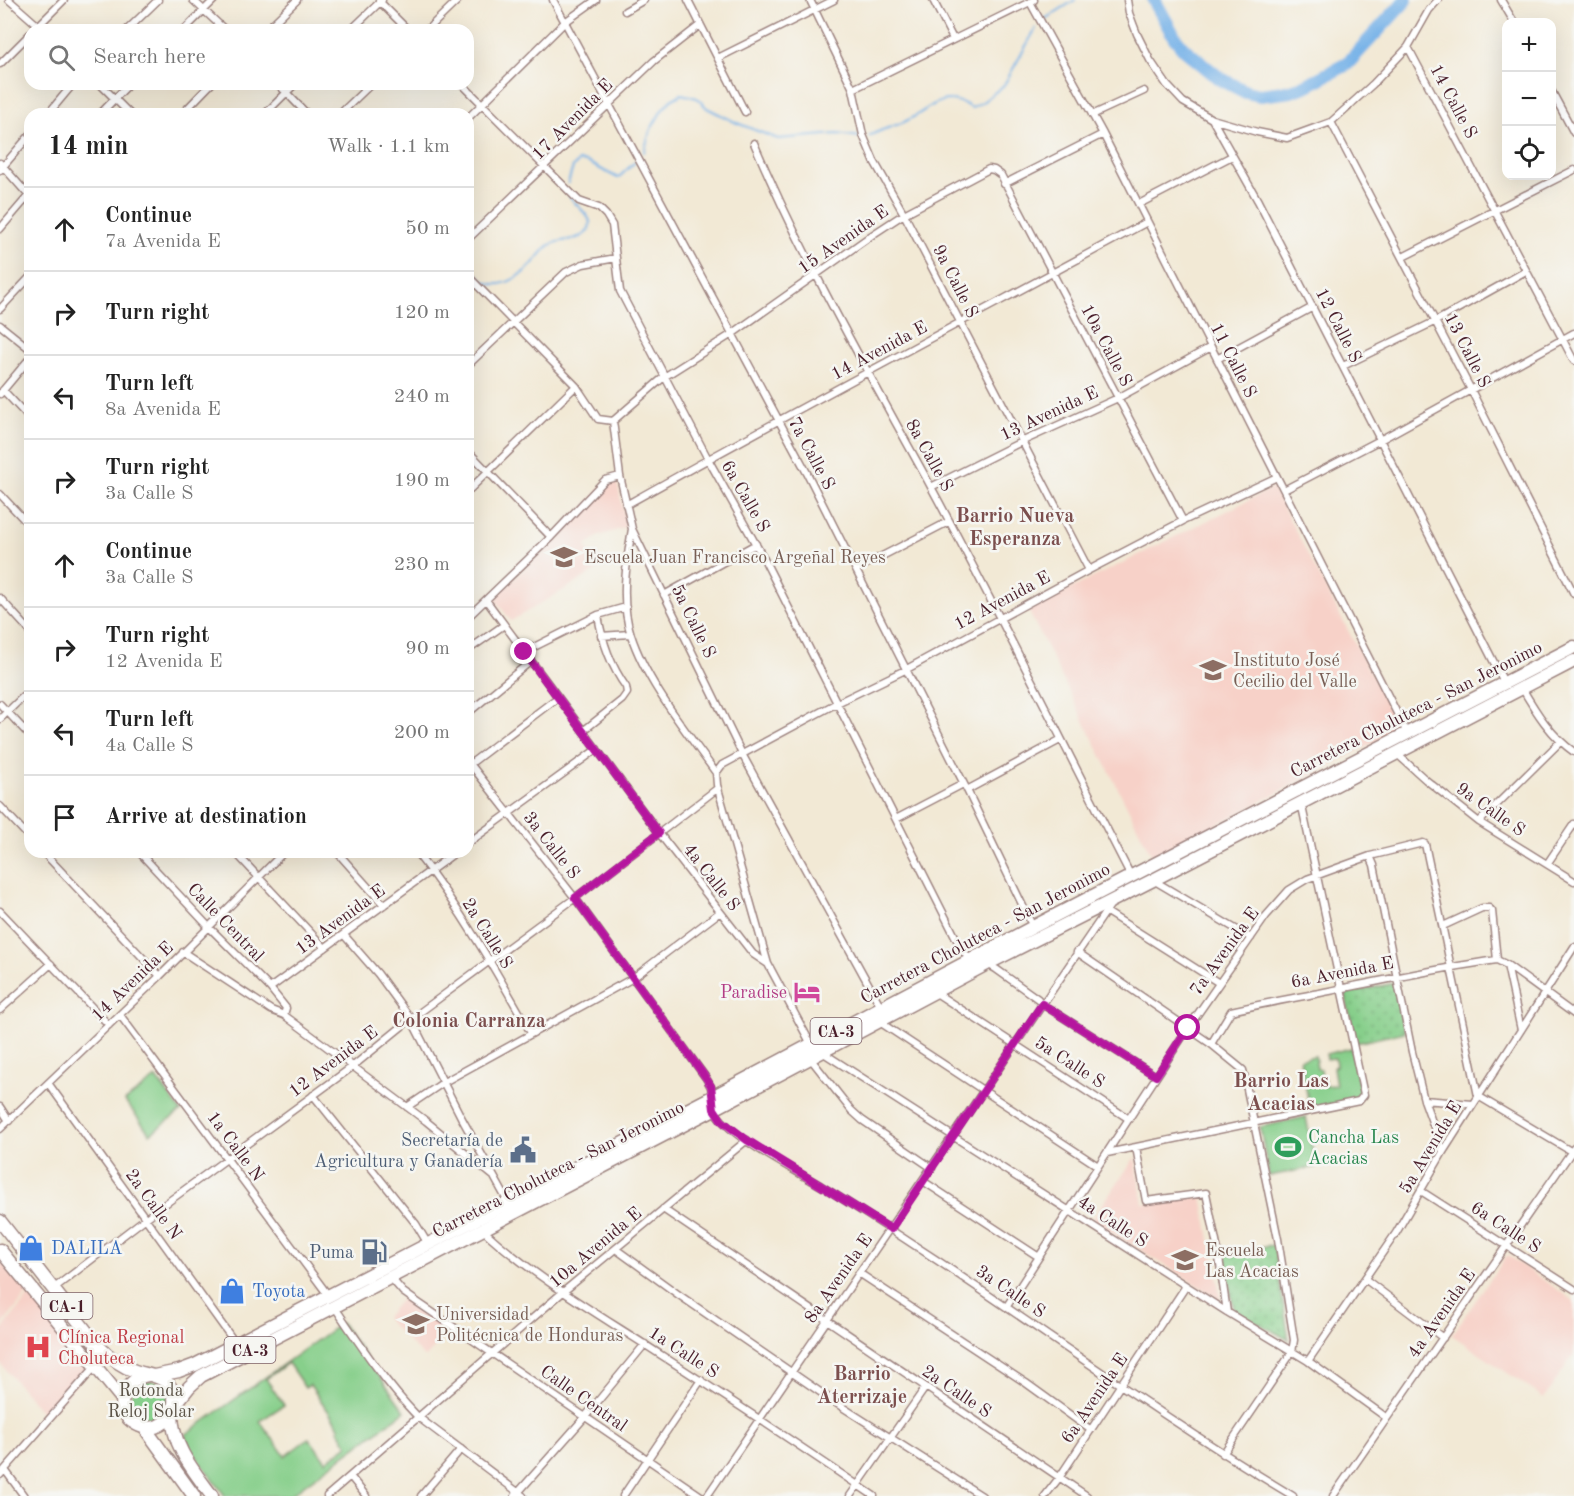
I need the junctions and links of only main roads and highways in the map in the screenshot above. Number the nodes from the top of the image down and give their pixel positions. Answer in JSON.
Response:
{"nodes":[{"id":1,"x":1574,"y":647,"type":"edge"},
{"id":2,"x":1574,"y":661,"type":"edge"},
{"id":3,"x":978,"y":960,"type":"junction"},
{"id":4,"x":814,"y":1052,"type":"junction"},
{"id":5,"x":713,"y":1103,"type":"junction"},
{"id":6,"x":0,"y":1221,"type":"edge"},
{"id":7,"x":0,"y":1250,"type":"edge"},
{"id":8,"x":387,"y":1272,"type":"junction"},
{"id":9,"x":331,"y":1300,"type":"junction"},
{"id":10,"x":151,"y":1375,"type":"junction"},
{"id":11,"x":122,"y":1399,"type":"junction"},
{"id":12,"x":173,"y":1410,"type":"junction"},
{"id":13,"x":144,"y":1427,"type":"junction"},
{"id":14,"x":194,"y":1496,"type":"edge"},
{"id":15,"x":212,"y":1496,"type":"edge"}],
"edges":[{"from":1,"to":3,"type":"highway","name":"Carretera Choluteca - San Jeronimo","number":"CA-3"},
{"from":2,"to":3,"type":"highway","name":"Carretera Choluteca - San Jeronimo","number":"CA-3"},
{"from":3,"to":4,"type":"highway","name":"Carretera Choluteca - San Jeronimo","number":"CA-3"},
{"from":3,"to":4,"type":"highway","name":"Carretera Choluteca - San Jeronimo","number":"CA-3"},
{"from":4,"to":5,"type":"highway","name":"Carretera Choluteca - San Jeronimo","number":"CA-3"},
{"from":5,"to":8,"type":"highway","name":"Carretera Choluteca - San Jeronimo","number":"CA-3"},
{"from":5,"to":8,"type":"highway","name":"Carretera Choluteca - San Jeronimo","number":"CA-3"},
{"from":6,"to":10,"type":"highway","number":"CA-1"},
{"from":7,"to":11,"type":"highway","number":"CA-1"},
{"from":8,"to":9,"type":"highway","name":"Carretera Choluteca - San Jeronimo","number":"CA-3"},
{"from":9,"to":10,"type":"highway","name":"Carretera Choluteca - San Jeronimo","number":"CA-3"},
{"from":9,"to":12,"type":"highway","name":"Carretera Choluteca - San Jeronimo","number":"CA-3"},
{"from":10,"to":11,"type":"highway"},
{"from":10,"to":12,"type":"highway","number":"CA-1"},
{"from":11,"to":13,"type":"highway","number":"CA-1"},
{"from":12,"to":13,"type":"highway"},
{"from":12,"to":15,"type":"highway","number":"CA-1"},
{"from":13,"to":14,"type":"highway","number":"CA-1"}]}
